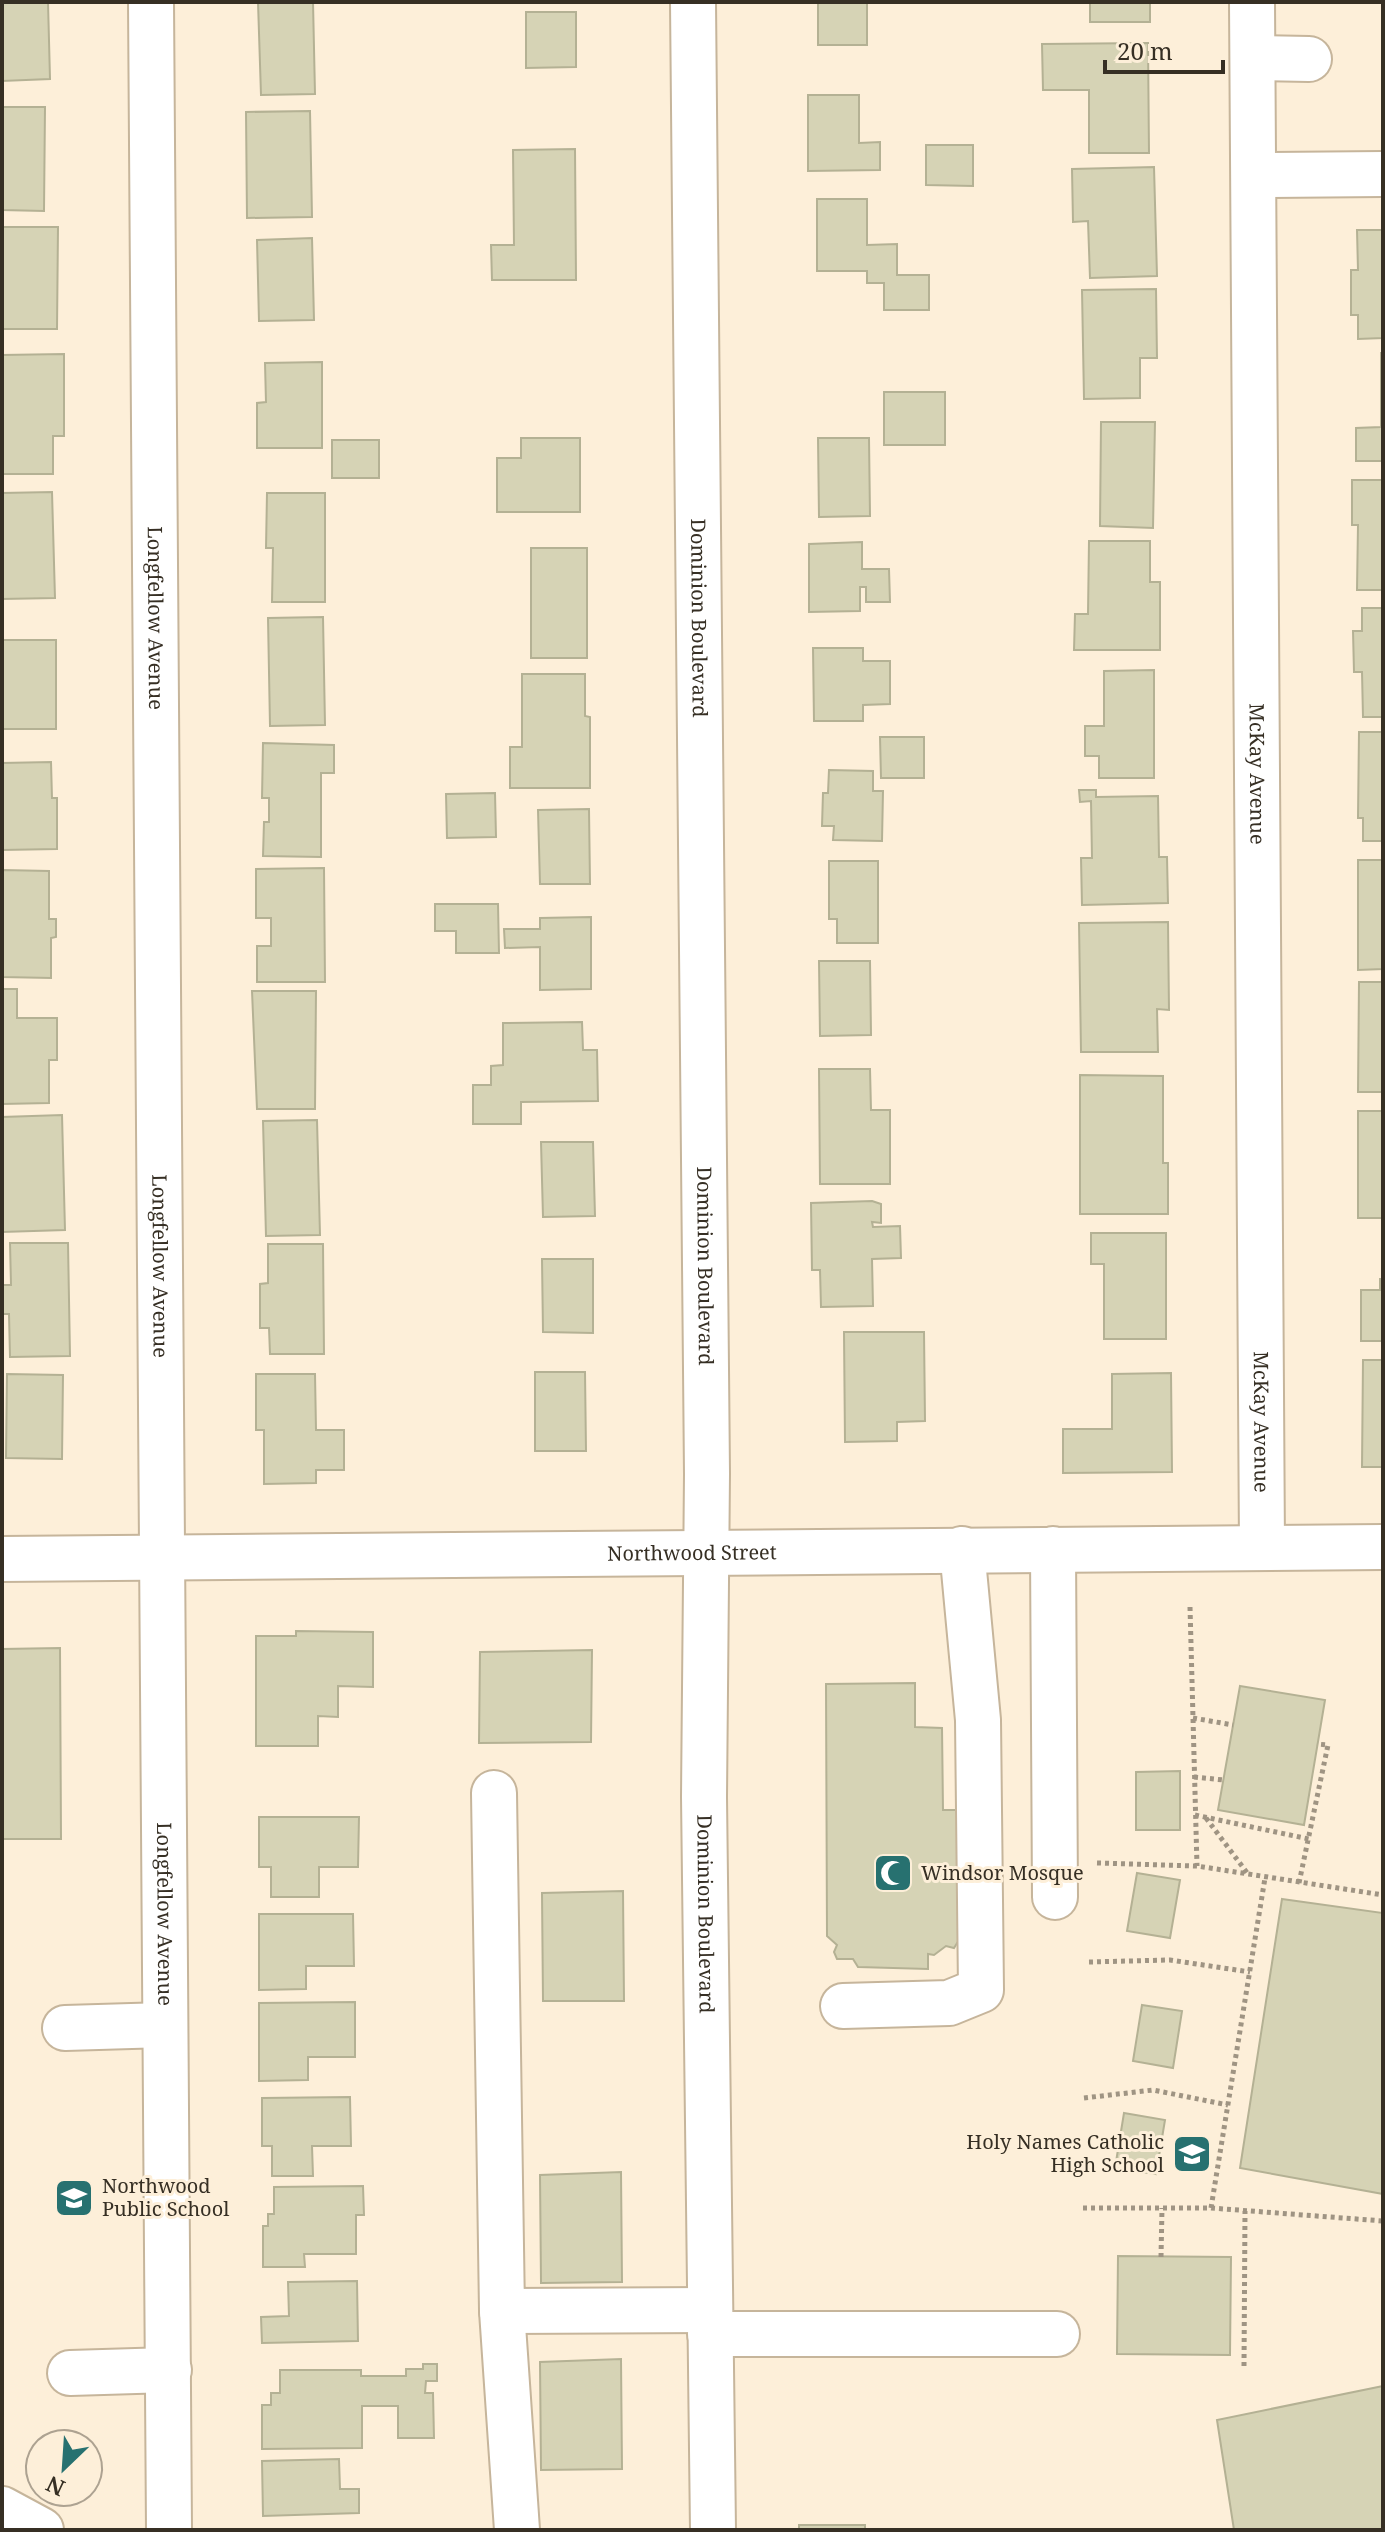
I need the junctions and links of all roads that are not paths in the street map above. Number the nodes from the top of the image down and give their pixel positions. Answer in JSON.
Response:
{"nodes":[{"id":1,"x":151,"y":2,"type":"edge"},
{"id":2,"x":693,"y":2,"type":"edge"},
{"id":3,"x":1252,"y":2,"type":"edge"},
{"id":4,"x":1253,"y":58,"type":"junction"},
{"id":5,"x":1309,"y":59,"type":"dead end"},
{"id":6,"x":1383,"y":174,"type":"edge"},
{"id":7,"x":1254,"y":175,"type":"junction"},
{"id":8,"x":1383,"y":1547,"type":"edge"},
{"id":9,"x":1262,"y":1548,"type":"junction"},
{"id":10,"x":962,"y":1549,"type":"junction"},
{"id":11,"x":1053,"y":1549,"type":"junction"},
{"id":12,"x":707,"y":1551,"type":"junction"},
{"id":13,"x":163,"y":1558,"type":"junction"},
{"id":14,"x":2,"y":1559,"type":"edge"},
{"id":15,"x":494,"y":1793,"type":"dead end"},
{"id":16,"x":1055,"y":1897,"type":"dead end"},
{"id":17,"x":843,"y":2006,"type":"dead end"},
{"id":18,"x":165,"y":2025,"type":"junction"},
{"id":19,"x":65,"y":2028,"type":"dead end"},
{"id":20,"x":502,"y":2311,"type":"junction"},
{"id":21,"x":710,"y":2322,"type":"junction"},
{"id":22,"x":1057,"y":2334,"type":"dead end"},
{"id":23,"x":169,"y":2370,"type":"junction"},
{"id":24,"x":70,"y":2373,"type":"dead end"},
{"id":25,"x":2,"y":2509,"type":"edge"},
{"id":26,"x":41,"y":2530,"type":"edge"},
{"id":27,"x":169,"y":2530,"type":"edge"},
{"id":28,"x":517,"y":2530,"type":"edge"},
{"id":29,"x":713,"y":2530,"type":"edge"}],
"edges":[{"from":1,"to":13,"type":"street","name":"Longfellow Avenue"},
{"from":2,"to":12,"type":"street","name":"Dominion Boulevard"},
{"from":3,"to":4,"type":"street","name":"McKay Avenue"},
{"from":4,"to":5,"type":"street"},
{"from":4,"to":7,"type":"street","name":"McKay Avenue"},
{"from":6,"to":7,"type":"street"},
{"from":7,"to":9,"type":"street","name":"McKay Avenue"},
{"from":8,"to":9,"type":"street","name":"Northwood Street"},
{"from":9,"to":11,"type":"street","name":"Northwood Street"},
{"from":10,"to":11,"type":"street","name":"Northwood Street"},
{"from":10,"to":12,"type":"street","name":"Northwood Street"},
{"from":10,"to":17,"type":"street"},
{"from":11,"to":16,"type":"street"},
{"from":12,"to":13,"type":"street","name":"Northwood Street"},
{"from":12,"to":21,"type":"street","name":"Dominion Boulevard"},
{"from":13,"to":14,"type":"street","name":"Northwood Street"},
{"from":13,"to":18,"type":"street","name":"Longfellow Avenue"},
{"from":15,"to":20,"type":"street"},
{"from":18,"to":19,"type":"street"},
{"from":18,"to":23,"type":"street","name":"Longfellow Avenue"},
{"from":20,"to":21,"type":"street"},
{"from":20,"to":28,"type":"street"},
{"from":21,"to":22,"type":"street"},
{"from":21,"to":29,"type":"street","name":"Dominion Boulevard"},
{"from":23,"to":24,"type":"street"},
{"from":23,"to":27,"type":"street","name":"Longfellow Avenue"},
{"from":25,"to":26,"type":"street"}]}
